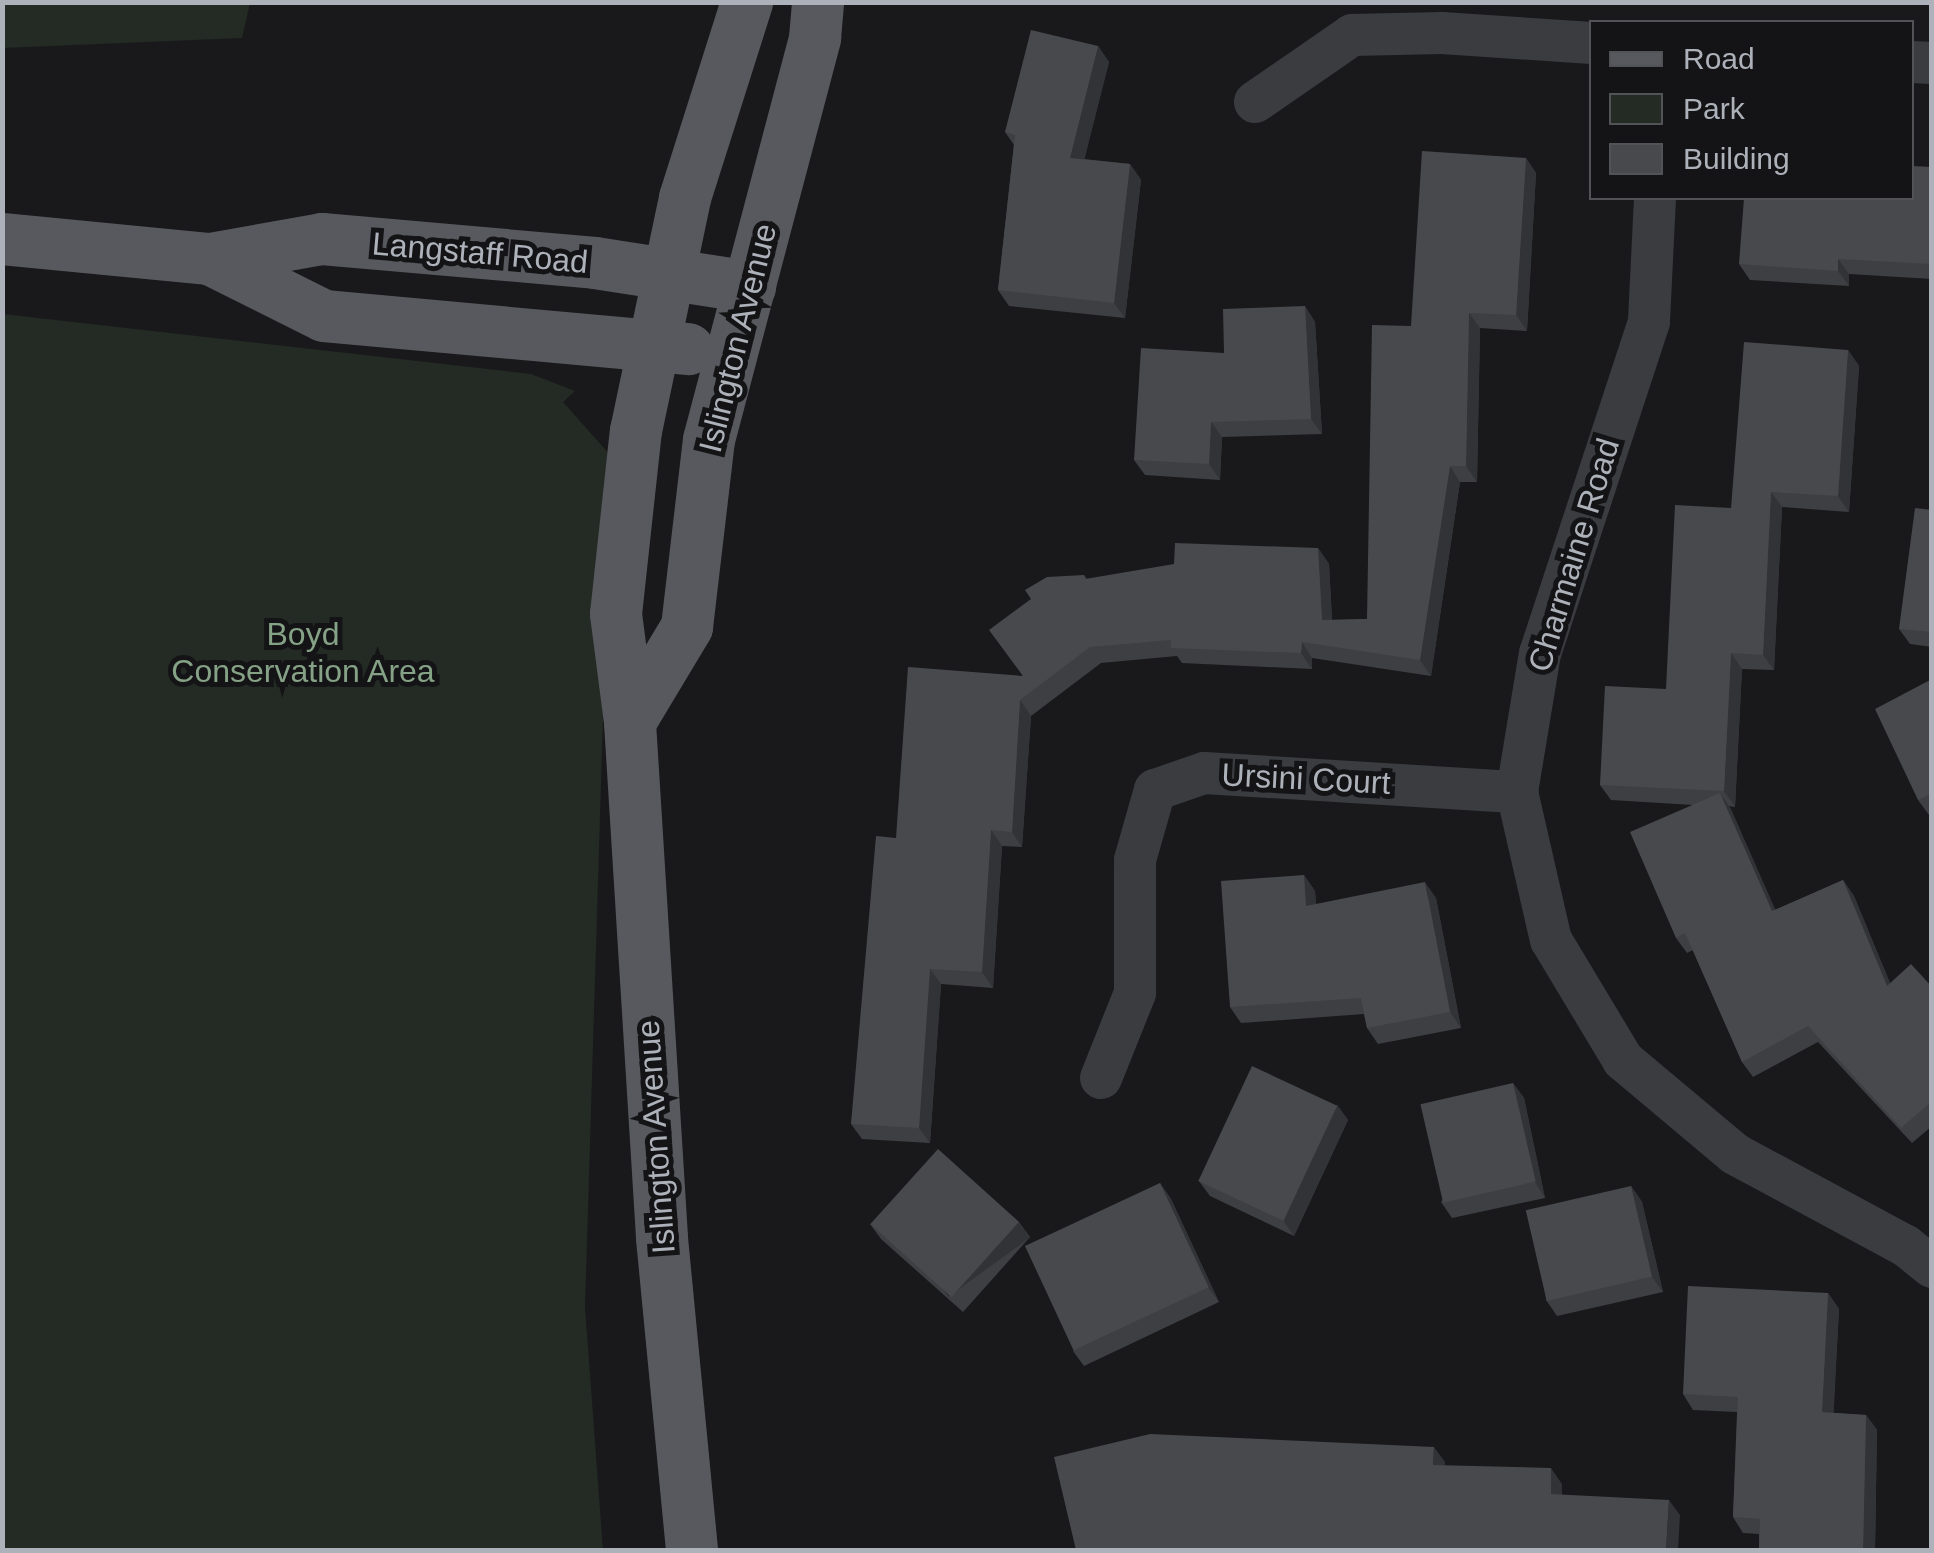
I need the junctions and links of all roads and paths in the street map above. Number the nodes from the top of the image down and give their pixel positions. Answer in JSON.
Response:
{"nodes":[{"id":1,"x":747,"y":2,"type":"edge"},
{"id":2,"x":818,"y":2,"type":"edge"},
{"id":3,"x":1589,"y":43,"type":"edge"},
{"id":4,"x":1255,"y":102,"type":"dead end"},
{"id":5,"x":1655,"y":200,"type":"edge"},
{"id":6,"x":2,"y":239,"type":"edge"},
{"id":7,"x":210,"y":260,"type":"junction"},
{"id":8,"x":669,"y":274,"type":"junction"},
{"id":9,"x":750,"y":287,"type":"junction"},
{"id":10,"x":654,"y":345,"type":"junction"},
{"id":11,"x":732,"y":354,"type":"junction"},
{"id":12,"x":630,"y":722,"type":"junction"},
{"id":13,"x":1517,"y":792,"type":"junction"},
{"id":14,"x":1101,"y":1078,"type":"dead end"},
{"id":15,"x":1932,"y":1267,"type":"edge"},
{"id":16,"x":692,"y":1550,"type":"edge"}],
"edges":[{"from":1,"to":8,"type":"main road","name":"Islington Avenue"},
{"from":2,"to":9,"type":"main road","name":"Islington Avenue"},
{"from":3,"to":4,"type":"street"},
{"from":5,"to":13,"type":"street","name":"Charmaine Road"},
{"from":6,"to":7,"type":"main road","name":"Langstaff Road"},
{"from":7,"to":8,"type":"main road","name":"Langstaff Road"},
{"from":7,"to":10,"type":"main road","name":"Langstaff Road"},
{"from":8,"to":9,"type":"main road","name":"Langstaff Road"},
{"from":8,"to":10,"type":"main road","name":"Islington Avenue"},
{"from":9,"to":11,"type":"main road","name":"Islington Avenue"},
{"from":10,"to":11,"type":"main road","name":"Langstaff Road"},
{"from":10,"to":12,"type":"main road","name":"Islington Avenue"},
{"from":11,"to":12,"type":"main road","name":"Islington Avenue"},
{"from":12,"to":16,"type":"main road","name":"Islington Avenue"},
{"from":13,"to":14,"type":"street","name":"Ursini Court"},
{"from":13,"to":15,"type":"street","name":"Charmaine Road"}]}
